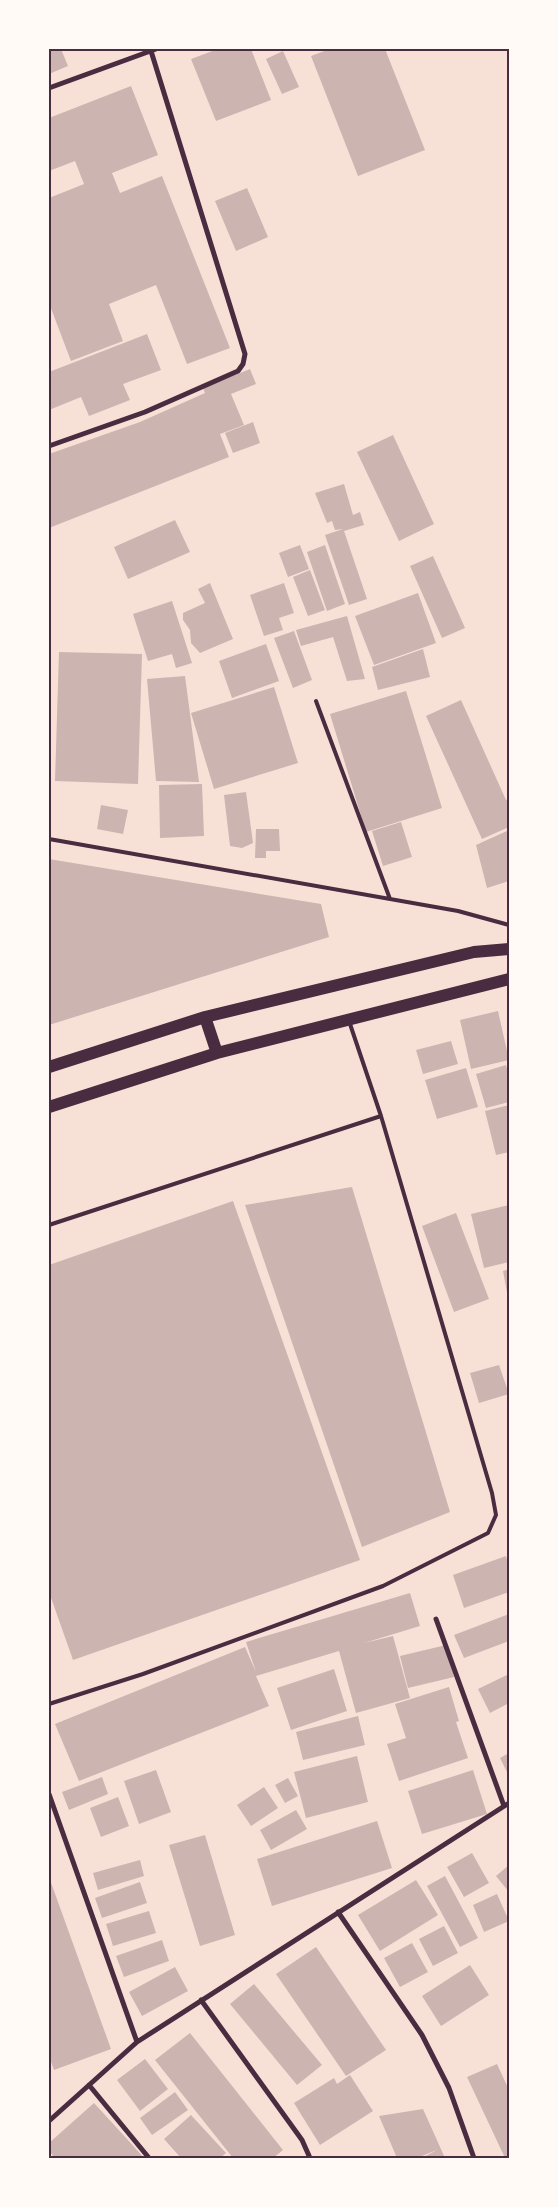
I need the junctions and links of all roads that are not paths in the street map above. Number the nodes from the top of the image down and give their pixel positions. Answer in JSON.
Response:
{"nodes":[{"id":1,"x":153,"y":50,"type":"edge"},
{"id":2,"x":49,"y":88,"type":"edge"},
{"id":3,"x":49,"y":446,"type":"edge"},
{"id":4,"x":316,"y":702,"type":"dead end"},
{"id":5,"x":49,"y":839,"type":"edge"},
{"id":6,"x":390,"y":899,"type":"junction"},
{"id":7,"x":509,"y":925,"type":"edge"},
{"id":8,"x":509,"y":949,"type":"edge"},
{"id":9,"x":509,"y":981,"type":"edge"},
{"id":10,"x":205,"y":1017,"type":"junction"},
{"id":11,"x":348,"y":1018,"type":"junction"},
{"id":12,"x":217,"y":1053,"type":"junction"},
{"id":13,"x":49,"y":1067,"type":"edge"},
{"id":14,"x":49,"y":1107,"type":"edge"},
{"id":15,"x":380,"y":1116,"type":"junction"},
{"id":16,"x":49,"y":1226,"type":"edge"},
{"id":17,"x":436,"y":1619,"type":"dead end"},
{"id":18,"x":49,"y":1704,"type":"edge"},
{"id":19,"x":49,"y":1794,"type":"edge"},
{"id":20,"x":507,"y":1805,"type":"edge"},
{"id":21,"x":338,"y":1912,"type":"junction"},
{"id":22,"x":201,"y":2000,"type":"junction"},
{"id":23,"x":137,"y":2042,"type":"junction"},
{"id":24,"x":89,"y":2086,"type":"junction"},
{"id":25,"x":49,"y":2121,"type":"edge"},
{"id":26,"x":149,"y":2158,"type":"edge"},
{"id":27,"x":310,"y":2158,"type":"edge"},
{"id":28,"x":474,"y":2158,"type":"edge"}],
"edges":[{"from":1,"to":2,"type":"street"},
{"from":1,"to":3,"type":"street"},
{"from":4,"to":6,"type":"lane"},
{"from":5,"to":6,"type":"lane"},
{"from":6,"to":7,"type":"lane"},
{"from":8,"to":10,"type":"main road"},
{"from":9,"to":11,"type":"main road"},
{"from":10,"to":12,"type":"main road"},
{"from":10,"to":13,"type":"main road"},
{"from":11,"to":12,"type":"main road"},
{"from":11,"to":15,"type":"lane"},
{"from":12,"to":14,"type":"main road"},
{"from":15,"to":16,"type":"lane"},
{"from":15,"to":18,"type":"lane"},
{"from":17,"to":20,"type":"street"},
{"from":19,"to":23,"type":"street"},
{"from":20,"to":21,"type":"street"},
{"from":21,"to":22,"type":"street"},
{"from":21,"to":28,"type":"street"},
{"from":22,"to":23,"type":"street"},
{"from":22,"to":27,"type":"street"},
{"from":23,"to":24,"type":"street"},
{"from":24,"to":25,"type":"street"},
{"from":24,"to":26,"type":"street"}]}
